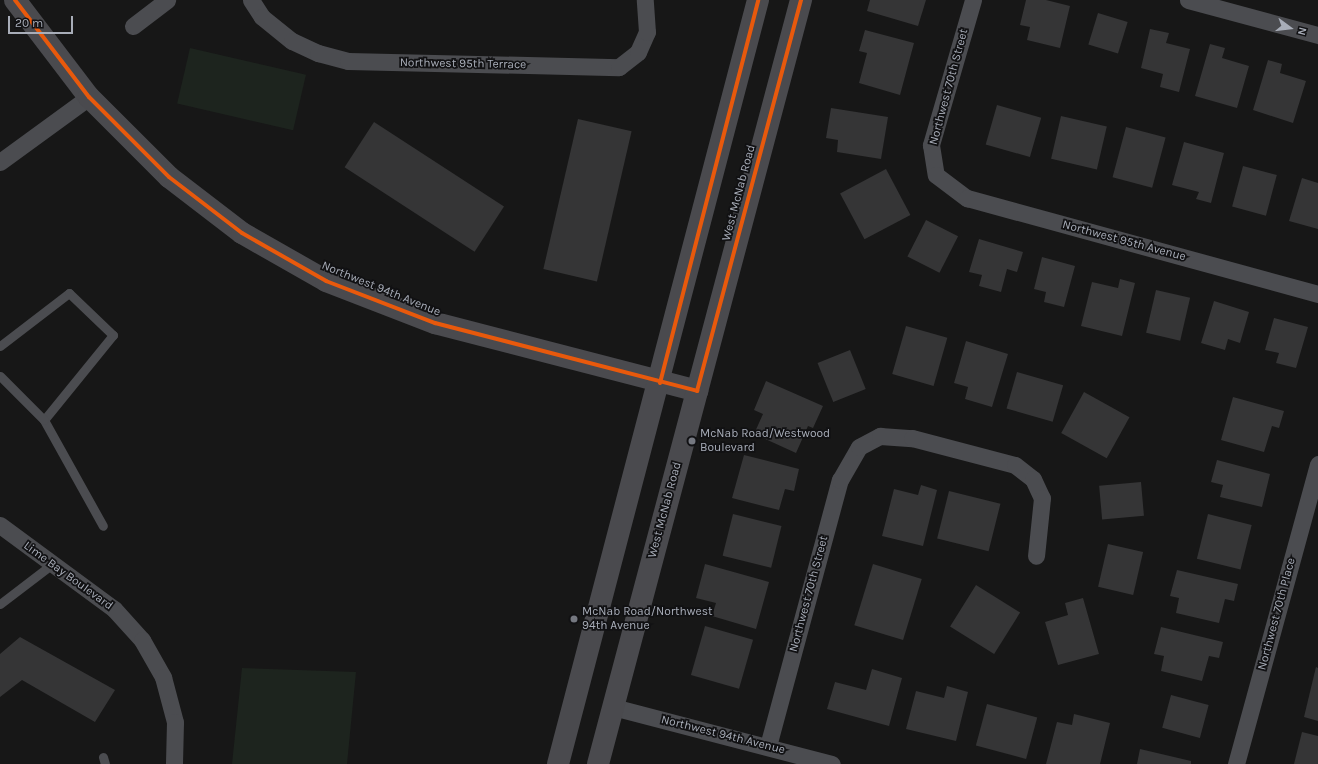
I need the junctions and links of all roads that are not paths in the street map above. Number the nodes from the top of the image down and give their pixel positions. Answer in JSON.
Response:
{"nodes":[{"id":1,"x":15,"y":0,"type":"edge"},
{"id":2,"x":167,"y":0,"type":"edge"},
{"id":3,"x":251,"y":0,"type":"edge"},
{"id":4,"x":645,"y":0,"type":"edge"},
{"id":5,"x":758,"y":0,"type":"edge"},
{"id":6,"x":801,"y":0,"type":"edge"},
{"id":7,"x":973,"y":0,"type":"edge"},
{"id":8,"x":1188,"y":0,"type":"edge"},
{"id":9,"x":133,"y":26,"type":"dead end"},
{"id":10,"x":1318,"y":36,"type":"edge"},
{"id":11,"x":89,"y":97,"type":"junction"},
{"id":12,"x":0,"y":162,"type":"edge"},
{"id":13,"x":936,"y":175,"type":"joint"},
{"id":14,"x":1318,"y":294,"type":"edge"},
{"id":15,"x":0,"y":346,"type":"edge"},
{"id":16,"x":0,"y":376,"type":"edge"},
{"id":17,"x":660,"y":383,"type":"junction"},
{"id":18,"x":697,"y":391,"type":"junction"},
{"id":19,"x":44,"y":420,"type":"junction"},
{"id":20,"x":1318,"y":464,"type":"edge"},
{"id":21,"x":0,"y":525,"type":"edge"},
{"id":22,"x":103,"y":526,"type":"dead end"},
{"id":23,"x":1036,"y":556,"type":"dead end"},
{"id":24,"x":51,"y":565,"type":"junction"},
{"id":25,"x":0,"y":604,"type":"edge"},
{"id":26,"x":613,"y":708,"type":"junction"},
{"id":27,"x":768,"y":746,"type":"junction"},
{"id":28,"x":174,"y":764,"type":"edge"},
{"id":29,"x":558,"y":764,"type":"edge"},
{"id":30,"x":598,"y":764,"type":"edge"},
{"id":31,"x":832,"y":764,"type":"edge"},
{"id":32,"x":1236,"y":764,"type":"edge"}],
"edges":[{"from":1,"to":11,"type":"main road","name":"Northwest 94th Avenue"},
{"from":2,"to":9,"type":"street"},
{"from":3,"to":4,"type":"street","name":"Northwest 95th Terrace"},
{"from":5,"to":17,"type":"main road"},
{"from":6,"to":18,"type":"main road","name":"West McNab Road"},
{"from":7,"to":13,"type":"street","name":"Northwest 70th Street"},
{"from":8,"to":10,"type":"street"},
{"from":11,"to":12,"type":"street"},
{"from":11,"to":17,"type":"main road","name":"Northwest 94th Avenue"},
{"from":13,"to":14,"type":"street","name":"Northwest 95th Avenue"},
{"from":15,"to":19,"type":"lane"},
{"from":16,"to":19,"type":"lane"},
{"from":17,"to":18,"type":"main road","name":"Northwest 94th Avenue"},
{"from":17,"to":29,"type":"main road"},
{"from":18,"to":26,"type":"main road","name":"West McNab Road"},
{"from":19,"to":22,"type":"lane"},
{"from":20,"to":32,"type":"street","name":"Northwest 70th Place"},
{"from":21,"to":24,"type":"street","name":"Lime Bay Boulevard"},
{"from":23,"to":27,"type":"street","name":"Northwest 70th Street"},
{"from":24,"to":25,"type":"lane"},
{"from":24,"to":28,"type":"street","name":"Lime Bay Boulevard"},
{"from":26,"to":27,"type":"street","name":"Northwest 94th Avenue"},
{"from":26,"to":30,"type":"main road","name":"West McNab Road"},
{"from":27,"to":31,"type":"street","name":"Northwest 94th Avenue"}]}
